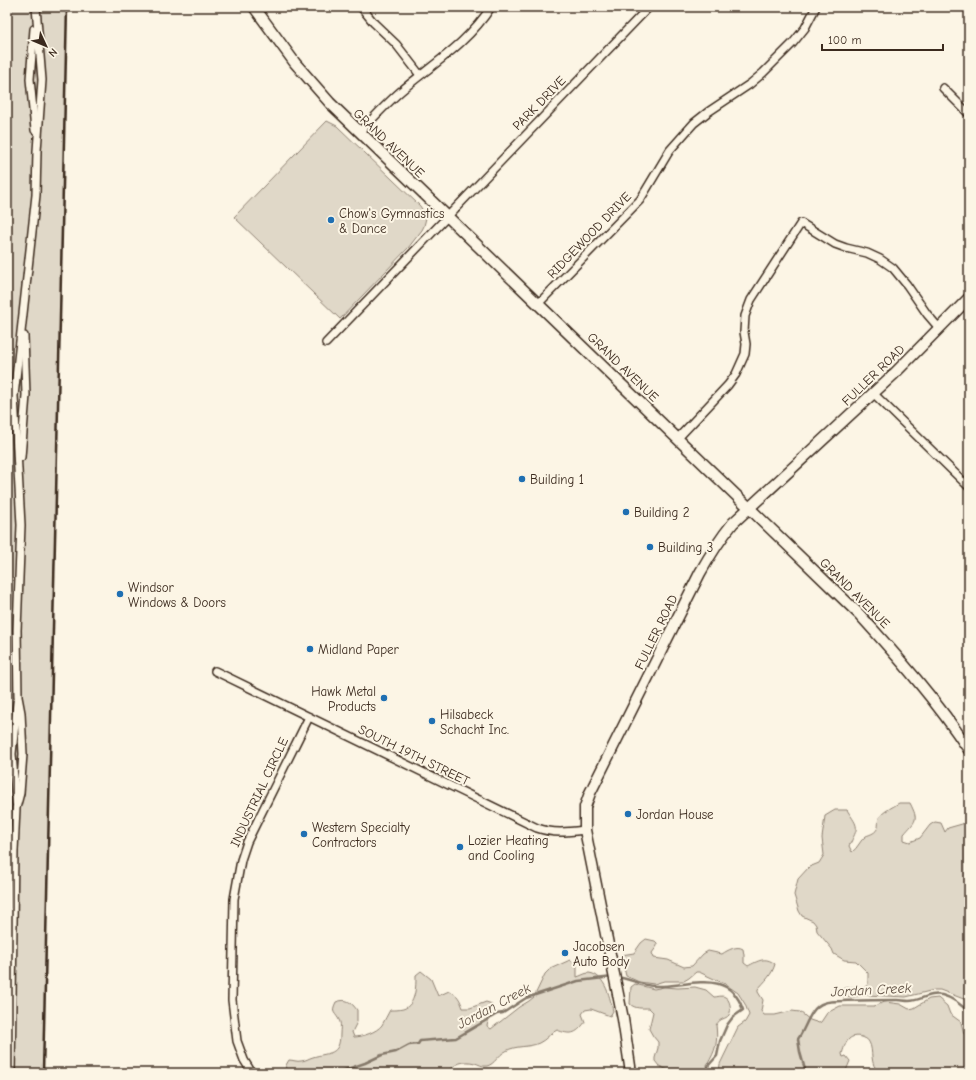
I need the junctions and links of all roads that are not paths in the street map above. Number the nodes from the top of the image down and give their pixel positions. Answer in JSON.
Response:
{"nodes":[{"id":1,"x":36,"y":7,"type":"edge"},
{"id":2,"x":254,"y":7,"type":"edge"},
{"id":3,"x":361,"y":7,"type":"edge"},
{"id":4,"x":491,"y":7,"type":"edge"},
{"id":5,"x":649,"y":7,"type":"edge"},
{"id":6,"x":816,"y":7,"type":"edge"},
{"id":7,"x":420,"y":75,"type":"junction"},
{"id":8,"x":943,"y":88,"type":"dead end"},
{"id":9,"x":969,"y":114,"type":"edge"},
{"id":10,"x":360,"y":132,"type":"junction"},
{"id":11,"x":37,"y":151,"type":"junction"},
{"id":12,"x":447,"y":216,"type":"junction"},
{"id":13,"x":969,"y":298,"type":"edge"},
{"id":14,"x":25,"y":304,"type":"junction"},
{"id":15,"x":538,"y":304,"type":"junction"},
{"id":16,"x":939,"y":328,"type":"junction"},
{"id":17,"x":326,"y":343,"type":"dead end"},
{"id":18,"x":873,"y":393,"type":"junction"},
{"id":19,"x":678,"y":438,"type":"junction"},
{"id":20,"x":19,"y":484,"type":"junction"},
{"id":21,"x":969,"y":487,"type":"edge"},
{"id":22,"x":750,"y":508,"type":"junction"},
{"id":23,"x":214,"y":671,"type":"dead end"},
{"id":24,"x":18,"y":697,"type":"junction"},
{"id":25,"x":308,"y":717,"type":"junction"},
{"id":26,"x":969,"y":750,"type":"edge"},
{"id":27,"x":16,"y":808,"type":"junction"},
{"id":28,"x":585,"y":830,"type":"junction"},
{"id":29,"x":11,"y":1073,"type":"edge"},
{"id":30,"x":252,"y":1073,"type":"edge"},
{"id":31,"x":631,"y":1073,"type":"edge"}],
"edges":[{"from":1,"to":11,"type":"street"},
{"from":1,"to":11,"type":"street"},
{"from":2,"to":10,"type":"main road","name":"GRAND AVENUE"},
{"from":3,"to":7,"type":"street"},
{"from":4,"to":7,"type":"street"},
{"from":5,"to":12,"type":"street","name":"PARK DRIVE"},
{"from":6,"to":15,"type":"street","name":"RIDGEWOOD DRIVE"},
{"from":7,"to":10,"type":"street"},
{"from":8,"to":9,"type":"street"},
{"from":10,"to":12,"type":"main road","name":"GRAND AVENUE"},
{"from":11,"to":14,"type":"street"},
{"from":12,"to":15,"type":"main road","name":"GRAND AVENUE"},
{"from":12,"to":17,"type":"street","name":"PARK DRIVE"},
{"from":13,"to":16,"type":"main road","name":"FULLER ROAD"},
{"from":14,"to":20,"type":"street"},
{"from":14,"to":20,"type":"street"},
{"from":15,"to":19,"type":"main road","name":"GRAND AVENUE"},
{"from":16,"to":18,"type":"main road","name":"FULLER ROAD"},
{"from":16,"to":19,"type":"street"},
{"from":18,"to":21,"type":"street"},
{"from":18,"to":22,"type":"main road","name":"FULLER ROAD"},
{"from":19,"to":22,"type":"main road","name":"GRAND AVENUE"},
{"from":20,"to":24,"type":"street"},
{"from":22,"to":26,"type":"main road","name":"GRAND AVENUE"},
{"from":22,"to":28,"type":"main road","name":"FULLER ROAD"},
{"from":23,"to":25,"type":"street","name":"SOUTH 19TH STREET"},
{"from":24,"to":27,"type":"street"},
{"from":24,"to":27,"type":"street"},
{"from":25,"to":28,"type":"street","name":"SOUTH 19TH STREET"},
{"from":25,"to":30,"type":"street","name":"INDUSTRIAL CIRCLE"},
{"from":27,"to":29,"type":"street"},
{"from":28,"to":31,"type":"main road","name":"FULLER ROAD"}]}
